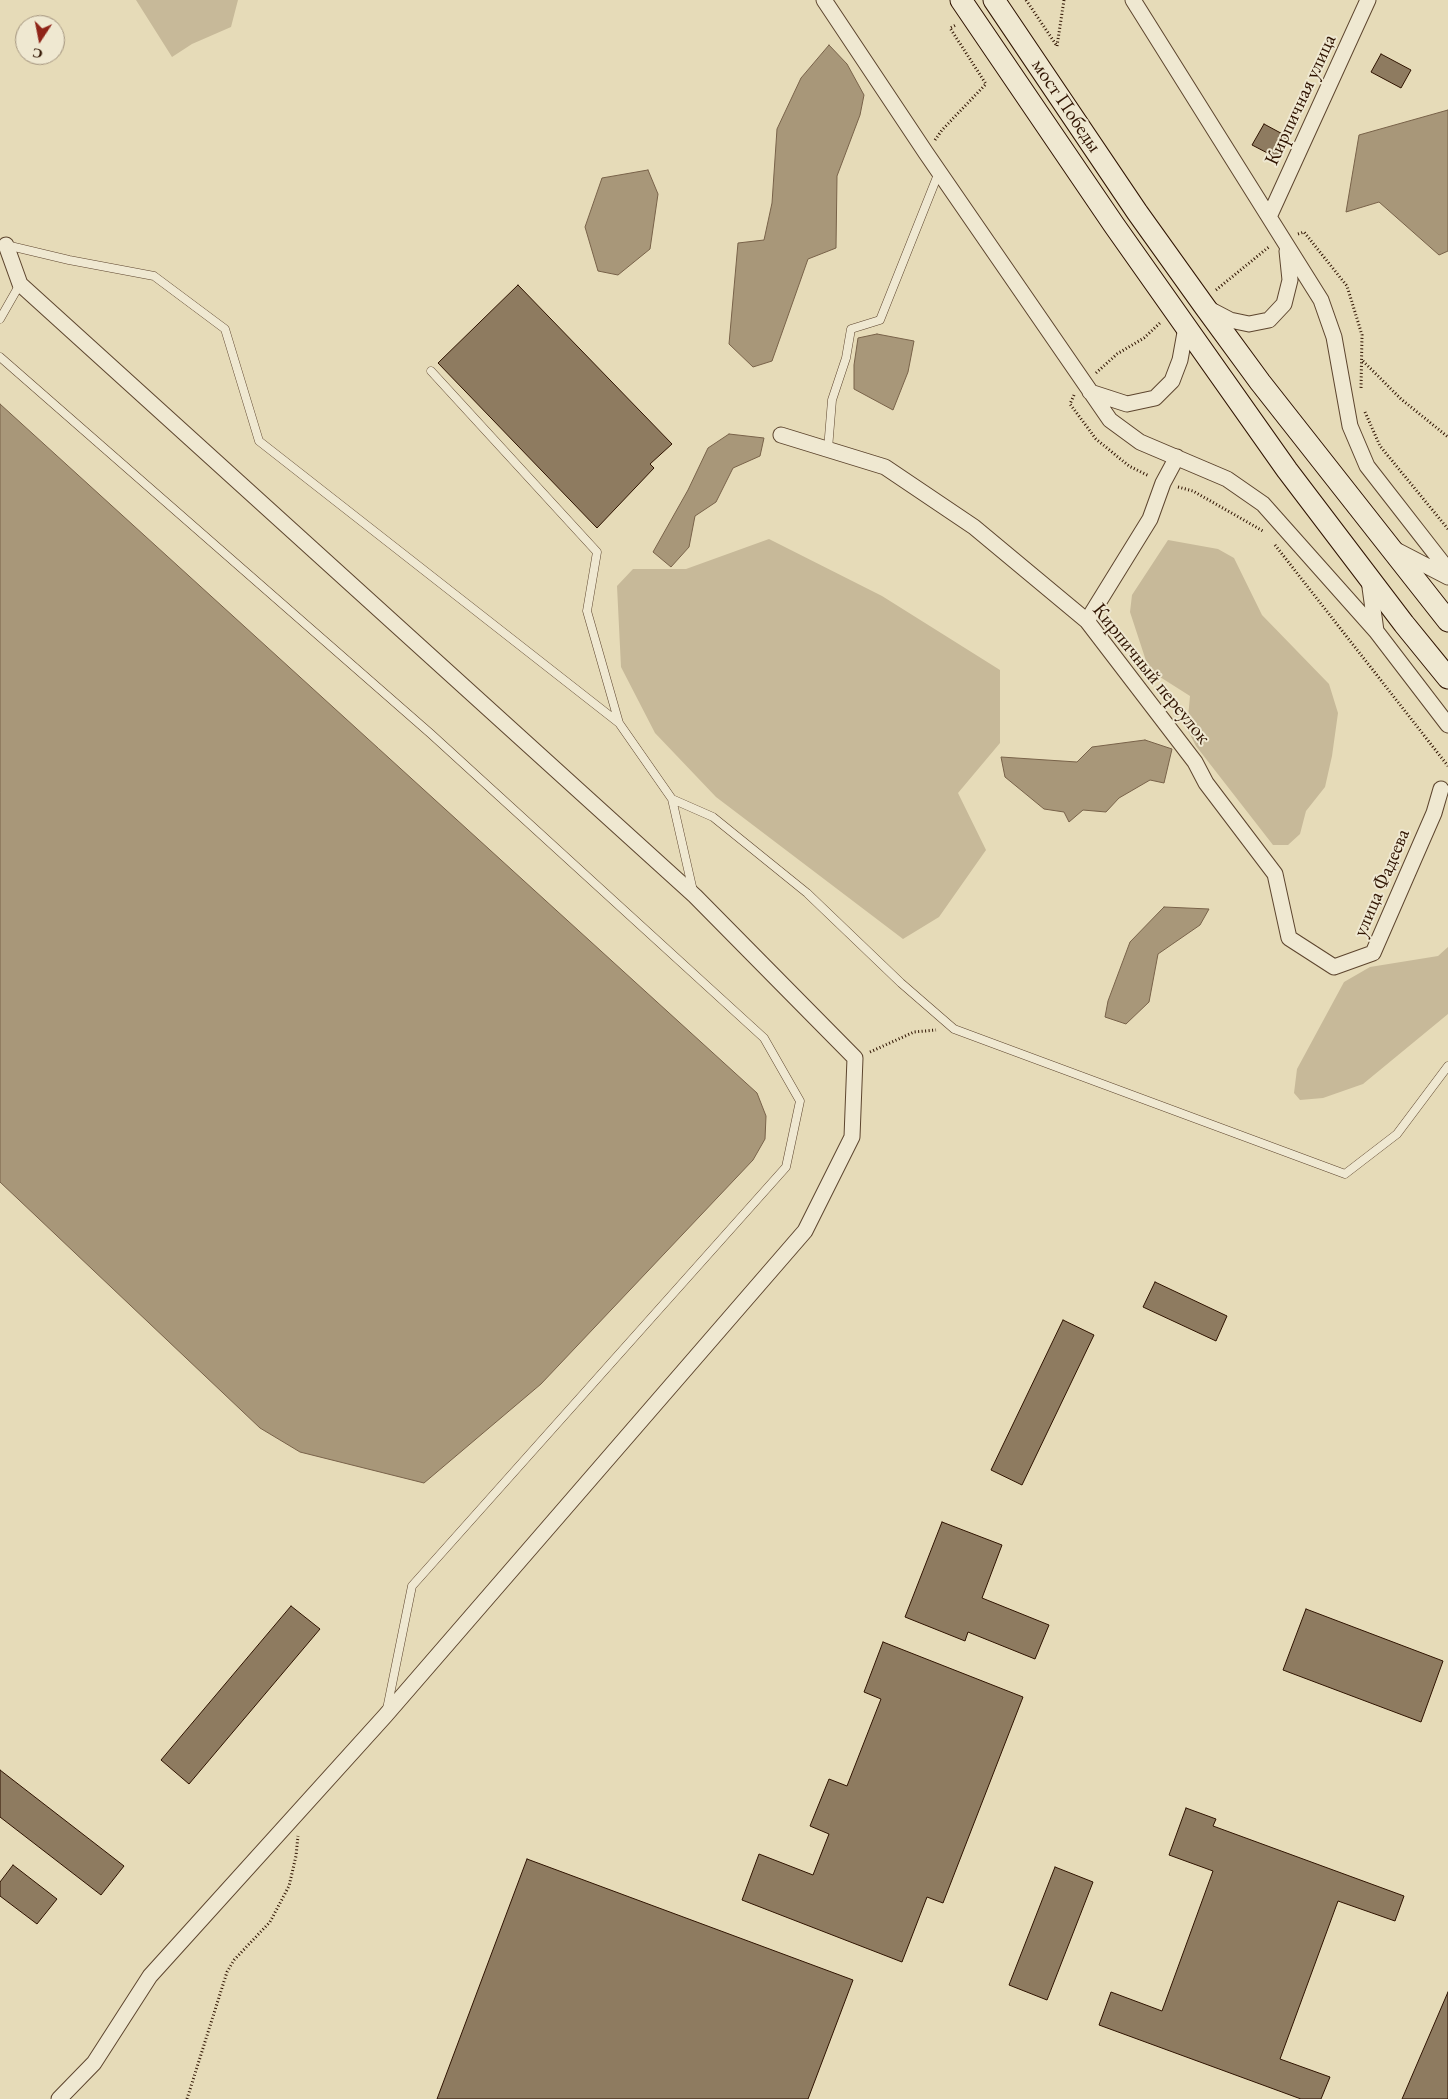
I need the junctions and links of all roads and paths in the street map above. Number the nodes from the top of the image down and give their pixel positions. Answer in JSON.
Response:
{"nodes":[{"id":1,"x":824,"y":0,"type":"edge"},
{"id":2,"x":994,"y":0,"type":"edge"},
{"id":3,"x":1026,"y":0,"type":"edge"},
{"id":4,"x":1064,"y":0,"type":"edge"},
{"id":5,"x":1133,"y":0,"type":"edge"},
{"id":6,"x":1368,"y":0,"type":"edge"},
{"id":7,"x":966,"y":7,"type":"edge"},
{"id":8,"x":926,"y":153,"type":"junction"},
{"id":9,"x":939,"y":172,"type":"junction"},
{"id":10,"x":1269,"y":217,"type":"junction"},
{"id":11,"x":6,"y":245,"type":"joint"},
{"id":12,"x":1287,"y":247,"type":"junction"},
{"id":13,"x":20,"y":284,"type":"junction"},
{"id":14,"x":1205,"y":307,"type":"junction"},
{"id":15,"x":1166,"y":318,"type":"dead end"},
{"id":16,"x":0,"y":319,"type":"edge"},
{"id":17,"x":1186,"y":327,"type":"junction"},
{"id":18,"x":0,"y":357,"type":"edge"},
{"id":19,"x":1362,"y":360,"type":"dead end"},
{"id":20,"x":432,"y":372,"type":"dead end"},
{"id":21,"x":1087,"y":387,"type":"junction"},
{"id":22,"x":781,"y":435,"type":"dead end"},
{"id":23,"x":1448,"y":437,"type":"edge"},
{"id":24,"x":828,"y":450,"type":"junction"},
{"id":25,"x":1176,"y":456,"type":"junction"},
{"id":26,"x":1163,"y":483,"type":"junction"},
{"id":27,"x":1265,"y":532,"type":"dead end"},
{"id":28,"x":1271,"y":540,"type":"dead end"},
{"id":29,"x":1388,"y":545,"type":"junction"},
{"id":30,"x":1448,"y":570,"type":"edge"},
{"id":31,"x":1369,"y":576,"type":"junction"},
{"id":32,"x":1448,"y":577,"type":"edge"},
{"id":33,"x":1087,"y":621,"type":"junction"},
{"id":34,"x":1448,"y":621,"type":"edge"},
{"id":35,"x":1376,"y":631,"type":"junction"},
{"id":36,"x":1448,"y":678,"type":"edge"},
{"id":37,"x":619,"y":722,"type":"junction"},
{"id":38,"x":1448,"y":725,"type":"edge"},
{"id":39,"x":1448,"y":766,"type":"edge"},
{"id":40,"x":1442,"y":789,"type":"dead end"},
{"id":41,"x":672,"y":798,"type":"junction"},
{"id":42,"x":695,"y":896,"type":"junction"},
{"id":43,"x":1334,"y":967,"type":"joint"},
{"id":44,"x":954,"y":1028,"type":"junction"},
{"id":45,"x":855,"y":1058,"type":"junction"},
{"id":46,"x":1448,"y":1066,"type":"edge"},
{"id":47,"x":385,"y":1716,"type":"junction"},
{"id":48,"x":300,"y":1810,"type":"junction"},
{"id":49,"x":60,"y":2099,"type":"edge"},
{"id":50,"x":187,"y":2099,"type":"edge"}],
"edges":[{"from":1,"to":8,"type":"street"},
{"from":2,"to":14,"type":"main road","name":"мост Победы"},
{"from":3,"to":4,"type":"path"},
{"from":5,"to":10,"type":"street"},
{"from":6,"to":10,"type":"street","name":"Кирпичная улица"},
{"from":7,"to":8,"type":"path"},
{"from":7,"to":17,"type":"main road"},
{"from":8,"to":9,"type":"street"},
{"from":9,"to":21,"type":"street"},
{"from":9,"to":24,"type":"lane"},
{"from":10,"to":12,"type":"street"},
{"from":11,"to":13,"type":"street"},
{"from":11,"to":37,"type":"lane"},
{"from":12,"to":14,"type":"street"},
{"from":12,"to":30,"type":"street"},
{"from":13,"to":16,"type":"lane"},
{"from":13,"to":42,"type":"street"},
{"from":14,"to":29,"type":"main road","name":"мост Победы"},
{"from":15,"to":21,"type":"path"},
{"from":17,"to":21,"type":"street"},
{"from":17,"to":31,"type":"main road"},
{"from":18,"to":47,"type":"lane"},
{"from":19,"to":23,"type":"path"},
{"from":20,"to":37,"type":"lane"},
{"from":21,"to":25,"type":"street"},
{"from":21,"to":26,"type":"path"},
{"from":22,"to":24,"type":"street","name":"Кирпичный переулок"},
{"from":24,"to":33,"type":"street","name":"Кирпичный переулок"},
{"from":25,"to":26,"type":"street"},
{"from":25,"to":35,"type":"street"},
{"from":26,"to":27,"type":"path"},
{"from":26,"to":33,"type":"street"},
{"from":28,"to":39,"type":"path"},
{"from":29,"to":32,"type":"street"},
{"from":29,"to":34,"type":"main road","name":"мост Победы"},
{"from":31,"to":35,"type":"street"},
{"from":31,"to":36,"type":"main road"},
{"from":33,"to":43,"type":"street","name":"Кирпичный переулок"},
{"from":35,"to":38,"type":"street"},
{"from":37,"to":41,"type":"lane"},
{"from":40,"to":43,"type":"street","name":"улица Фадеева"},
{"from":41,"to":42,"type":"lane"},
{"from":41,"to":44,"type":"lane"},
{"from":42,"to":45,"type":"street"},
{"from":44,"to":45,"type":"path"},
{"from":44,"to":46,"type":"lane"},
{"from":45,"to":47,"type":"street"},
{"from":47,"to":48,"type":"street"},
{"from":48,"to":49,"type":"street"},
{"from":48,"to":50,"type":"path"}]}
